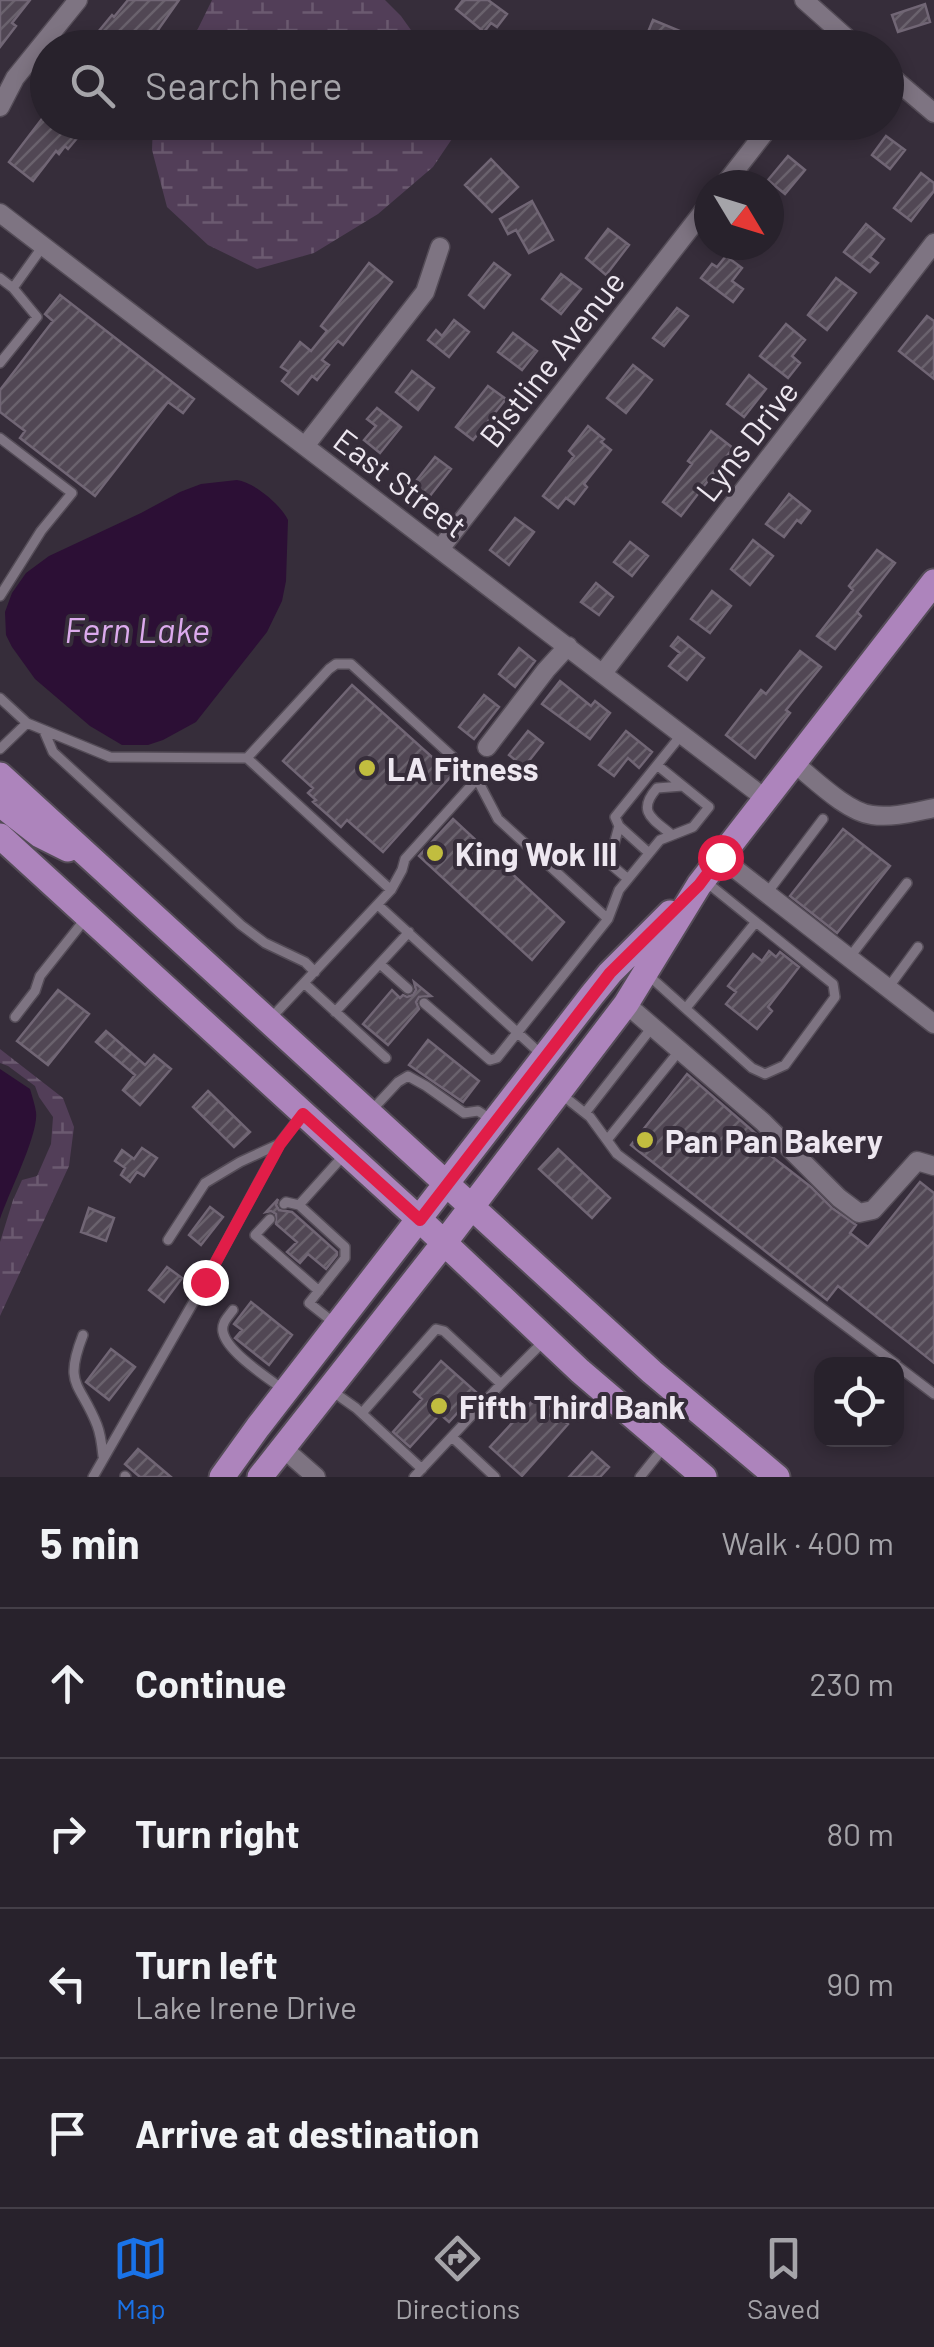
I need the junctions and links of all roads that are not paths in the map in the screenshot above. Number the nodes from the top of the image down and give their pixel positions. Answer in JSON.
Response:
{"nodes":[{"id":1,"x":78,"y":0,"type":"edge"},
{"id":2,"x":804,"y":0,"type":"edge"},
{"id":3,"x":54,"y":30,"type":"edge"},
{"id":4,"x":828,"y":30,"type":"edge"},
{"id":5,"x":30,"y":59,"type":"edge"},
{"id":6,"x":904,"y":87,"type":"edge"},
{"id":7,"x":0,"y":107,"type":"edge"},
{"id":8,"x":934,"y":112,"type":"edge"},
{"id":9,"x":759,"y":140,"type":"edge"},
{"id":10,"x":736,"y":170,"type":"edge"},
{"id":11,"x":0,"y":213,"type":"edge"},
{"id":12,"x":694,"y":223,"type":"edge"},
{"id":13,"x":934,"y":243,"type":"edge"},
{"id":14,"x":43,"y":246,"type":"junction"},
{"id":15,"x":440,"y":247,"type":"dead end"},
{"id":16,"x":0,"y":278,"type":"edge"},
{"id":17,"x":13,"y":288,"type":"junction"},
{"id":18,"x":0,"y":362,"type":"edge"},
{"id":19,"x":0,"y":438,"type":"edge"},
{"id":20,"x":306,"y":446,"type":"junction"},
{"id":21,"x":440,"y":549,"type":"junction"},
{"id":22,"x":934,"y":582,"type":"edge"},
{"id":23,"x":0,"y":596,"type":"edge"},
{"id":24,"x":568,"y":646,"type":"junction"},
{"id":25,"x":603,"y":672,"type":"junction"},
{"id":26,"x":0,"y":698,"type":"edge"},
{"id":27,"x":27,"y":723,"type":"junction"},
{"id":28,"x":44,"y":730,"type":"junction"},
{"id":29,"x":682,"y":734,"type":"junction"},
{"id":30,"x":0,"y":748,"type":"edge"},
{"id":31,"x":487,"y":748,"type":"dead end"},
{"id":32,"x":246,"y":758,"type":"junction"},
{"id":33,"x":794,"y":763,"type":"junction"},
{"id":34,"x":657,"y":765,"type":"junction"},
{"id":35,"x":0,"y":775,"type":"edge"},
{"id":36,"x":477,"y":779,"type":"junction"},
{"id":37,"x":684,"y":786,"type":"junction"},
{"id":38,"x":766,"y":798,"type":"junction"},
{"id":39,"x":0,"y":804,"type":"edge"},
{"id":40,"x":934,"y":808,"type":"edge"},
{"id":41,"x":823,"y":819,"type":"dead end"},
{"id":42,"x":618,"y":826,"type":"junction"},
{"id":43,"x":672,"y":835,"type":"junction"},
{"id":44,"x":0,"y":836,"type":"edge"},
{"id":45,"x":649,"y":852,"type":"junction"},
{"id":46,"x":720,"y":857,"type":"junction"},
{"id":47,"x":95,"y":862,"type":"junction"},
{"id":48,"x":628,"y":878,"type":"junction"},
{"id":49,"x":701,"y":882,"type":"junction"},
{"id":50,"x":907,"y":882,"type":"dead end"},
{"id":51,"x":391,"y":890,"type":"junction"},
{"id":52,"x":767,"y":894,"type":"junction"},
{"id":53,"x":378,"y":905,"type":"junction"},
{"id":54,"x":88,"y":916,"type":"junction"},
{"id":55,"x":608,"y":918,"type":"junction"},
{"id":56,"x":755,"y":924,"type":"junction"},
{"id":57,"x":408,"y":932,"type":"junction"},
{"id":58,"x":918,"y":947,"type":"dead end"},
{"id":59,"x":849,"y":958,"type":"junction"},
{"id":60,"x":380,"y":964,"type":"junction"},
{"id":61,"x":315,"y":972,"type":"junction"},
{"id":62,"x":646,"y":973,"type":"junction"},
{"id":63,"x":304,"y":983,"type":"junction"},
{"id":64,"x":888,"y":988,"type":"junction"},
{"id":65,"x":408,"y":989,"type":"dead end"},
{"id":66,"x":424,"y":1003,"type":"dead end"},
{"id":67,"x":626,"y":1004,"type":"junction"},
{"id":68,"x":686,"y":1008,"type":"junction"},
{"id":69,"x":335,"y":1012,"type":"junction"},
{"id":70,"x":15,"y":1017,"type":"dead end"},
{"id":71,"x":268,"y":1021,"type":"junction"},
{"id":72,"x":934,"y":1024,"type":"edge"},
{"id":73,"x":652,"y":1026,"type":"junction"},
{"id":74,"x":518,"y":1033,"type":"junction"},
{"id":75,"x":680,"y":1050,"type":"junction"},
{"id":76,"x":544,"y":1057,"type":"junction"},
{"id":77,"x":386,"y":1058,"type":"dead end"},
{"id":78,"x":559,"y":1092,"type":"junction"},
{"id":79,"x":369,"y":1113,"type":"junction"},
{"id":80,"x":585,"y":1113,"type":"junction"},
{"id":81,"x":303,"y":1114,"type":"junction"},
{"id":82,"x":494,"y":1122,"type":"junction"},
{"id":83,"x":607,"y":1140,"type":"junction"},
{"id":84,"x":280,"y":1144,"type":"junction"},
{"id":85,"x":346,"y":1153,"type":"junction"},
{"id":86,"x":934,"y":1166,"type":"edge"},
{"id":87,"x":447,"y":1184,"type":"junction"},
{"id":88,"x":284,"y":1204,"type":"dead end"},
{"id":89,"x":299,"y":1206,"type":"junction"},
{"id":90,"x":472,"y":1207,"type":"junction"},
{"id":91,"x":270,"y":1219,"type":"dead end"},
{"id":92,"x":420,"y":1220,"type":"junction"},
{"id":93,"x":168,"y":1240,"type":"dead end"},
{"id":94,"x":444,"y":1243,"type":"junction"},
{"id":95,"x":318,"y":1291,"type":"junction"},
{"id":96,"x":233,"y":1310,"type":"dead end"},
{"id":97,"x":338,"y":1325,"type":"junction"},
{"id":98,"x":83,"y":1335,"type":"dead end"},
{"id":99,"x":546,"y":1339,"type":"junction"},
{"id":100,"x":885,"y":1357,"type":"edge"},
{"id":101,"x":904,"y":1371,"type":"edge"},
{"id":102,"x":501,"y":1384,"type":"junction"},
{"id":103,"x":330,"y":1390,"type":"junction"},
{"id":104,"x":286,"y":1392,"type":"junction"},
{"id":105,"x":934,"y":1394,"type":"edge"},
{"id":106,"x":362,"y":1413,"type":"junction"},
{"id":107,"x":452,"y":1436,"type":"junction"},
{"id":108,"x":666,"y":1445,"type":"junction"},
{"id":109,"x":284,"y":1448,"type":"junction"},
{"id":110,"x":103,"y":1459,"type":"junction"},
{"id":111,"x":422,"y":1468,"type":"junction"},
{"id":112,"x":93,"y":1477,"type":"edge"},
{"id":113,"x":222,"y":1477,"type":"edge"},
{"id":114,"x":260,"y":1477,"type":"edge"},
{"id":115,"x":316,"y":1477,"type":"edge"},
{"id":116,"x":414,"y":1477,"type":"edge"},
{"id":117,"x":495,"y":1477,"type":"edge"},
{"id":118,"x":640,"y":1477,"type":"edge"},
{"id":119,"x":704,"y":1477,"type":"edge"},
{"id":120,"x":777,"y":1477,"type":"edge"}],
"edges":[{"from":1,"to":3,"type":"street"},
{"from":2,"to":4,"type":"street"},
{"from":5,"to":7,"type":"street"},
{"from":6,"to":8,"type":"street"},
{"from":9,"to":10,"type":"street"},
{"from":11,"to":14,"type":"street","name":"East Street"},
{"from":12,"to":21,"type":"street","name":"Bistline Avenue"},
{"from":13,"to":25,"type":"street","name":"Lyns Drive"},
{"from":14,"to":17,"type":"lane"},
{"from":14,"to":20,"type":"street","name":"East Street"},
{"from":15,"to":20,"type":"street"},
{"from":16,"to":17,"type":"lane"},
{"from":17,"to":18,"type":"lane"},
{"from":19,"to":23,"type":"lane"},
{"from":20,"to":21,"type":"street","name":"East Street"},
{"from":21,"to":24,"type":"street","name":"East Street"},
{"from":22,"to":33,"type":"main road"},
{"from":24,"to":25,"type":"street","name":"East Street"},
{"from":24,"to":31,"type":"street"},
{"from":25,"to":29,"type":"street","name":"East Street"},
{"from":26,"to":27,"type":"lane"},
{"from":27,"to":28,"type":"lane"},
{"from":27,"to":30,"type":"lane"},
{"from":28,"to":32,"type":"lane"},
{"from":28,"to":61,"type":"lane"},
{"from":29,"to":34,"type":"lane"},
{"from":29,"to":38,"type":"street","name":"East Street"},
{"from":32,"to":36,"type":"lane"},
{"from":32,"to":51,"type":"lane"},
{"from":33,"to":38,"type":"main road"},
{"from":33,"to":40,"type":"street"},
{"from":34,"to":37,"type":"lane"},
{"from":34,"to":42,"type":"lane"},
{"from":35,"to":47,"type":"main road"},
{"from":36,"to":51,"type":"lane"},
{"from":36,"to":55,"type":"lane"},
{"from":37,"to":43,"type":"lane"},
{"from":37,"to":43,"type":"lane"},
{"from":38,"to":46,"type":"main road"},
{"from":39,"to":47,"type":"main road"},
{"from":41,"to":52,"type":"lane"},
{"from":42,"to":45,"type":"lane"},
{"from":42,"to":48,"type":"lane"},
{"from":43,"to":45,"type":"lane"},
{"from":44,"to":54,"type":"main road"},
{"from":45,"to":48,"type":"lane"},
{"from":46,"to":49,"type":"main road"},
{"from":46,"to":52,"type":"street"},
{"from":47,"to":71,"type":"main road"},
{"from":48,"to":55,"type":"lane"},
{"from":49,"to":56,"type":"lane"},
{"from":49,"to":62,"type":"main road"},
{"from":49,"to":76,"type":"main road"},
{"from":50,"to":59,"type":"lane"},
{"from":51,"to":53,"type":"lane"},
{"from":52,"to":59,"type":"street"},
{"from":53,"to":57,"type":"lane"},
{"from":53,"to":61,"type":"lane"},
{"from":54,"to":70,"type":"lane"},
{"from":54,"to":81,"type":"main road"},
{"from":55,"to":74,"type":"lane"},
{"from":56,"to":68,"type":"lane"},
{"from":56,"to":68,"type":"lane"},
{"from":57,"to":60,"type":"lane"},
{"from":57,"to":74,"type":"lane"},
{"from":58,"to":64,"type":"lane"},
{"from":59,"to":64,"type":"street"},
{"from":60,"to":65,"type":"lane"},
{"from":60,"to":69,"type":"lane"},
{"from":61,"to":63,"type":"lane"},
{"from":62,"to":67,"type":"main road"},
{"from":62,"to":68,"type":"lane"},
{"from":63,"to":69,"type":"lane"},
{"from":63,"to":71,"type":"lane"},
{"from":64,"to":72,"type":"street"},
{"from":66,"to":74,"type":"lane"},
{"from":67,"to":73,"type":"street"},
{"from":67,"to":78,"type":"main road"},
{"from":69,"to":77,"type":"lane"},
{"from":71,"to":79,"type":"main road"},
{"from":73,"to":75,"type":"street"},
{"from":73,"to":80,"type":"lane"},
{"from":74,"to":76,"type":"lane"},
{"from":75,"to":83,"type":"lane"},
{"from":75,"to":86,"type":"street"},
{"from":76,"to":82,"type":"main road"},
{"from":78,"to":80,"type":"lane"},
{"from":78,"to":90,"type":"main road"},
{"from":79,"to":82,"type":"lane"},
{"from":79,"to":87,"type":"main road"},
{"from":80,"to":83,"type":"lane"},
{"from":81,"to":84,"type":"lane"},
{"from":81,"to":85,"type":"main road"},
{"from":82,"to":87,"type":"main road"},
{"from":83,"to":100,"type":"lane"},
{"from":84,"to":93,"type":"lane"},
{"from":84,"to":110,"type":"lane"},
{"from":85,"to":89,"type":"lane"},
{"from":85,"to":92,"type":"main road"},
{"from":87,"to":90,"type":"main road"},
{"from":87,"to":92,"type":"main road"},
{"from":88,"to":89,"type":"lane"},
{"from":89,"to":95,"type":"lane"},
{"from":90,"to":94,"type":"main road"},
{"from":90,"to":120,"type":"main road"},
{"from":91,"to":95,"type":"lane"},
{"from":92,"to":94,"type":"main road"},
{"from":92,"to":97,"type":"main road"},
{"from":94,"to":99,"type":"main road"},
{"from":94,"to":103,"type":"main road"},
{"from":95,"to":97,"type":"lane"},
{"from":96,"to":104,"type":"lane"},
{"from":97,"to":104,"type":"main road"},
{"from":98,"to":110,"type":"lane"},
{"from":99,"to":102,"type":"lane"},
{"from":99,"to":108,"type":"main road"},
{"from":101,"to":105,"type":"lane"},
{"from":102,"to":106,"type":"lane"},
{"from":102,"to":107,"type":"lane"},
{"from":103,"to":106,"type":"lane"},
{"from":103,"to":109,"type":"main road"},
{"from":104,"to":113,"type":"main road"},
{"from":106,"to":111,"type":"lane"},
{"from":107,"to":111,"type":"lane"},
{"from":107,"to":117,"type":"lane"},
{"from":108,"to":118,"type":"lane"},
{"from":108,"to":119,"type":"main road"},
{"from":109,"to":114,"type":"main road"},
{"from":109,"to":115,"type":"street"},
{"from":110,"to":112,"type":"lane"},
{"from":111,"to":116,"type":"lane"}]}
